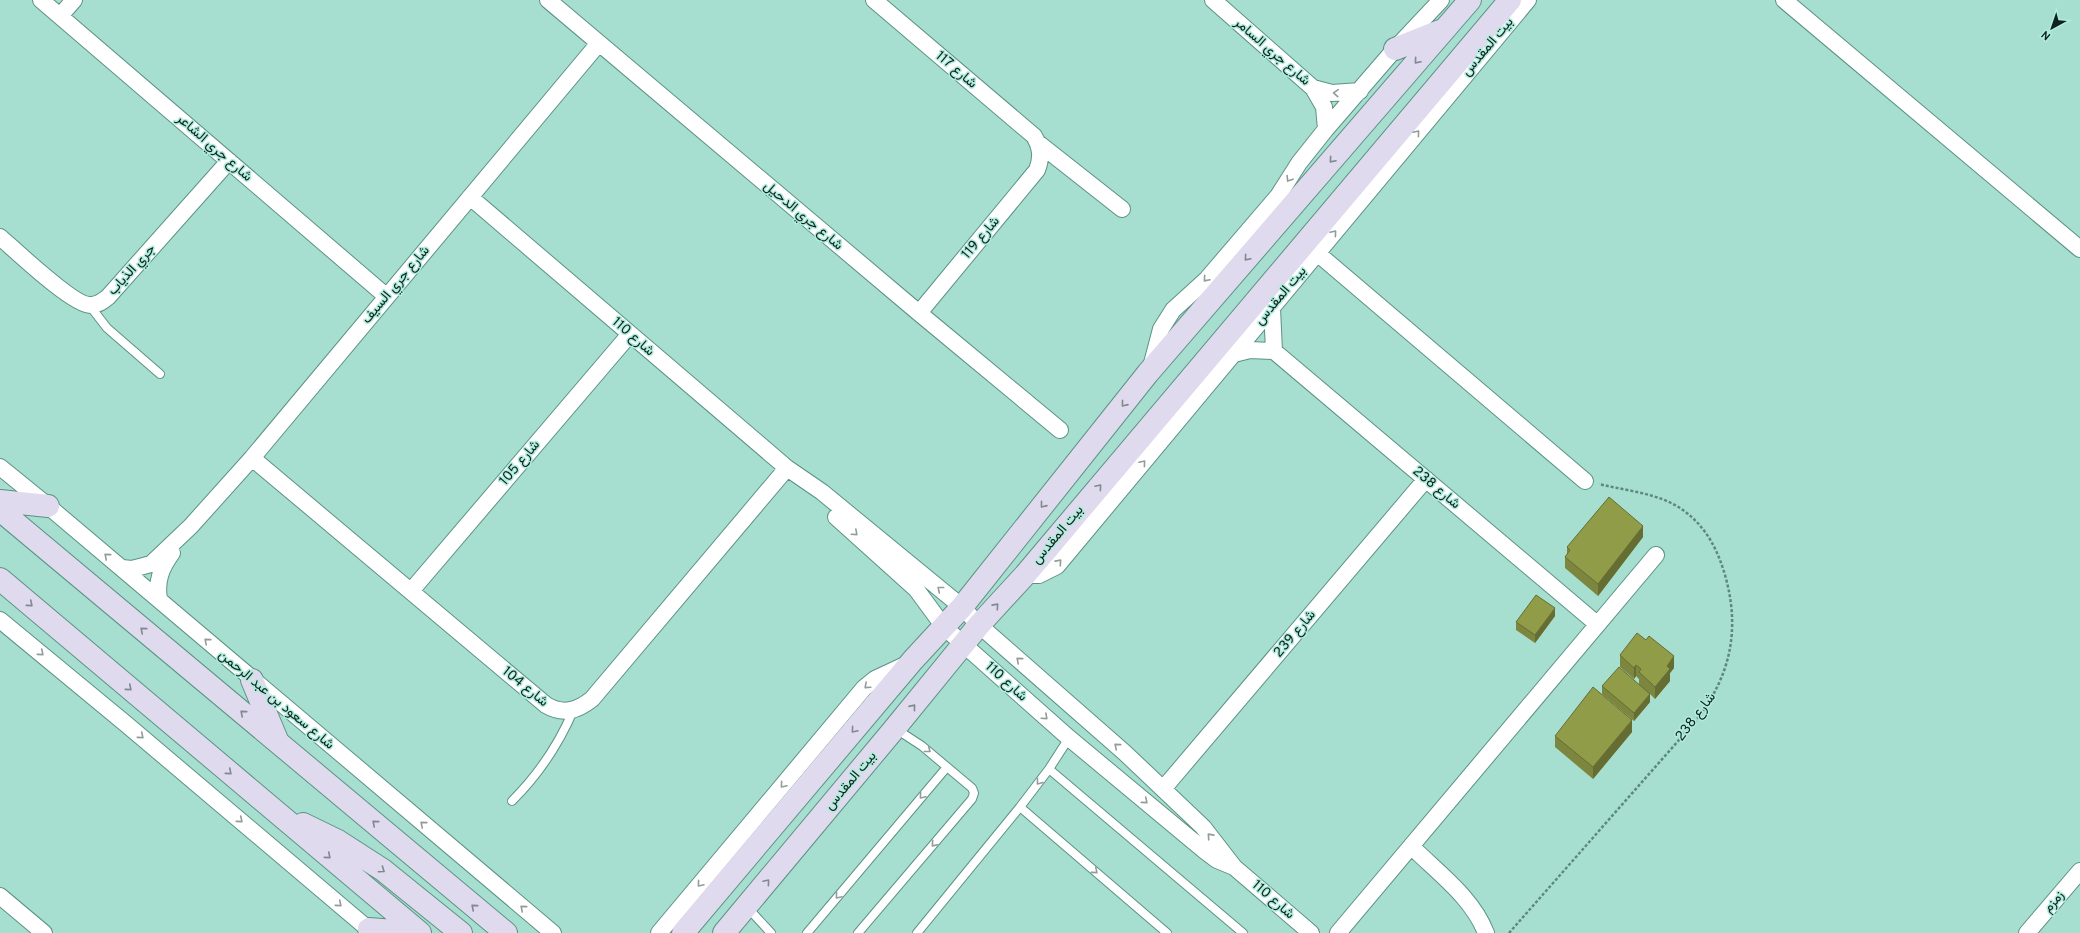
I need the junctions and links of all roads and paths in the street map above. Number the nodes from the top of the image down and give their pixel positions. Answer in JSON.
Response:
{"nodes":[{"id":1,"x":41,"y":0,"type":"edge"},
{"id":2,"x":74,"y":0,"type":"edge"},
{"id":3,"x":548,"y":0,"type":"edge"},
{"id":4,"x":874,"y":0,"type":"edge"},
{"id":5,"x":1213,"y":0,"type":"edge"},
{"id":6,"x":1441,"y":0,"type":"edge"},
{"id":7,"x":1470,"y":0,"type":"edge"},
{"id":8,"x":1510,"y":0,"type":"edge"},
{"id":9,"x":1528,"y":0,"type":"edge"},
{"id":10,"x":1784,"y":0,"type":"edge"},
{"id":11,"x":60,"y":16,"type":"junction"},
{"id":12,"x":1448,"y":26,"type":"junction"},
{"id":13,"x":599,"y":43,"type":"junction"},
{"id":14,"x":1395,"y":49,"type":"junction"},
{"id":15,"x":1314,"y":88,"type":"junction"},
{"id":16,"x":1360,"y":91,"type":"junction"},
{"id":17,"x":1326,"y":129,"type":"junction"},
{"id":18,"x":1037,"y":142,"type":"junction"},
{"id":19,"x":229,"y":161,"type":"junction"},
{"id":20,"x":470,"y":197,"type":"junction"},
{"id":21,"x":1122,"y":209,"type":"dead end"},
{"id":22,"x":0,"y":237,"type":"edge"},
{"id":23,"x":2080,"y":249,"type":"edge"},
{"id":24,"x":1318,"y":253,"type":"junction"},
{"id":25,"x":386,"y":296,"type":"junction"},
{"id":26,"x":90,"y":306,"type":"junction"},
{"id":27,"x":1272,"y":308,"type":"junction"},
{"id":28,"x":918,"y":313,"type":"junction"},
{"id":29,"x":630,"y":334,"type":"junction"},
{"id":30,"x":1274,"y":351,"type":"junction"},
{"id":31,"x":1234,"y":354,"type":"junction"},
{"id":32,"x":1148,"y":373,"type":"junction"},
{"id":33,"x":160,"y":374,"type":"dead end"},
{"id":34,"x":1060,"y":430,"type":"dead end"},
{"id":35,"x":252,"y":458,"type":"junction"},
{"id":36,"x":0,"y":468,"type":"edge"},
{"id":37,"x":792,"y":472,"type":"junction"},
{"id":38,"x":1426,"y":479,"type":"junction"},
{"id":39,"x":1585,"y":481,"type":"joint"},
{"id":40,"x":0,"y":501,"type":"edge"},
{"id":41,"x":48,"y":506,"type":"junction"},
{"id":42,"x":0,"y":510,"type":"edge"},
{"id":43,"x":191,"y":526,"type":"junction"},
{"id":44,"x":1656,"y":555,"type":"dead end"},
{"id":45,"x":122,"y":568,"type":"junction"},
{"id":46,"x":1025,"y":574,"type":"junction"},
{"id":47,"x":0,"y":579,"type":"edge"},
{"id":48,"x":411,"y":591,"type":"junction"},
{"id":49,"x":158,"y":599,"type":"junction"},
{"id":50,"x":962,"y":607,"type":"junction"},
{"id":51,"x":0,"y":620,"type":"edge"},
{"id":52,"x":1597,"y":624,"type":"junction"},
{"id":53,"x":979,"y":625,"type":"junction"},
{"id":54,"x":944,"y":627,"type":"junction"},
{"id":55,"x":964,"y":644,"type":"junction"},
{"id":56,"x":913,"y":660,"type":"junction"},
{"id":57,"x":252,"y":680,"type":"junction"},
{"id":58,"x":572,"y":711,"type":"junction"},
{"id":59,"x":895,"y":728,"type":"junction"},
{"id":60,"x":1069,"y":738,"type":"junction"},
{"id":61,"x":278,"y":743,"type":"junction"},
{"id":62,"x":947,"y":767,"type":"junction"},
{"id":63,"x":1049,"y":769,"type":"junction"},
{"id":64,"x":1163,"y":789,"type":"junction"},
{"id":65,"x":512,"y":800,"type":"dead end"},
{"id":66,"x":1020,"y":807,"type":"junction"},
{"id":67,"x":275,"y":810,"type":"junction"},
{"id":68,"x":1411,"y":846,"type":"junction"},
{"id":69,"x":1234,"y":867,"type":"junction"},
{"id":70,"x":2078,"y":876,"type":"edge"},
{"id":71,"x":0,"y":896,"type":"edge"},
{"id":72,"x":746,"y":906,"type":"junction"},
{"id":73,"x":371,"y":931,"type":"edge"},
{"id":74,"x":44,"y":933,"type":"edge"},
{"id":75,"x":420,"y":933,"type":"edge"},
{"id":76,"x":460,"y":933,"type":"edge"},
{"id":77,"x":506,"y":933,"type":"edge"},
{"id":78,"x":552,"y":933,"type":"edge"},
{"id":79,"x":659,"y":933,"type":"edge"},
{"id":80,"x":683,"y":933,"type":"edge"},
{"id":81,"x":724,"y":933,"type":"edge"},
{"id":82,"x":771,"y":933,"type":"edge"},
{"id":83,"x":807,"y":933,"type":"edge"},
{"id":84,"x":858,"y":933,"type":"edge"},
{"id":85,"x":917,"y":933,"type":"edge"},
{"id":86,"x":1167,"y":933,"type":"edge"},
{"id":87,"x":1243,"y":933,"type":"edge"},
{"id":88,"x":1311,"y":933,"type":"edge"},
{"id":89,"x":1338,"y":933,"type":"edge"},
{"id":90,"x":1486,"y":933,"type":"edge"},
{"id":91,"x":1509,"y":933,"type":"edge"},
{"id":92,"x":2027,"y":933,"type":"edge"}],
"edges":[{"from":1,"to":11,"type":"street","name":"شارع جري الشاعر"},
{"from":2,"to":11,"type":"street"},
{"from":3,"to":13,"type":"street","name":"شارع جري الدحيل"},
{"from":4,"to":18,"type":"street","name":"شارع 117"},
{"from":5,"to":15,"type":"street","name":"شارع جري السامر"},
{"from":6,"to":14,"type":"street","name":"بيت المقدس"},
{"from":7,"to":12,"type":"street","name":"بيت المقدس"},
{"from":46,"to":8,"type":"street","name":"بيت المقدس","one_way":true},
{"from":24,"to":9,"type":"street","name":"بيت المقدس","one_way":true},
{"from":10,"to":23,"type":"street"},
{"from":11,"to":19,"type":"street","name":"شارع جري الشاعر"},
{"from":12,"to":14,"type":"street"},
{"from":12,"to":32,"type":"street","name":"بيت المقدس","one_way":true},
{"from":13,"to":20,"type":"street","name":"شارع جري السيف"},
{"from":13,"to":28,"type":"street","name":"شارع جري الدحيل"},
{"from":14,"to":16,"type":"street","name":"بيت المقدس"},
{"from":16,"to":15,"type":"street","name":"شارع جري السامر","one_way":true},
{"from":15,"to":17,"type":"street","name":"شارع جري السامر"},
{"from":16,"to":17,"type":"street","name":"بيت المقدس"},
{"from":17,"to":32,"type":"street","name":"بيت المقدس","one_way":true},
{"from":18,"to":21,"type":"street","name":"شارع 117"},
{"from":18,"to":28,"type":"street","name":"شارع 119"},
{"from":19,"to":25,"type":"street","name":"شارع جري الشاعر"},
{"from":19,"to":26,"type":"street","name":"جري الذياب"},
{"from":20,"to":25,"type":"street","name":"شارع جري السيف"},
{"from":20,"to":29,"type":"street","name":"شارع 110"},
{"from":22,"to":26,"type":"street"},
{"from":24,"to":27,"type":"street","name":"بيت المقدس"},
{"from":24,"to":39,"type":"street"},
{"from":25,"to":35,"type":"street","name":"شارع جري السيف"},
{"from":26,"to":33,"type":"lane"},
{"from":27,"to":30,"type":"street"},
{"from":27,"to":31,"type":"street","name":"بيت المقدس"},
{"from":28,"to":34,"type":"street","name":"شارع جري الدحيل"},
{"from":29,"to":37,"type":"street","name":"شارع 110"},
{"from":29,"to":48,"type":"street","name":"شارع 105"},
{"from":30,"to":31,"type":"street"},
{"from":30,"to":38,"type":"street","name":"شارع 238"},
{"from":46,"to":31,"type":"street","name":"بيت المقدس","one_way":true},
{"from":32,"to":50,"type":"street","name":"بيت المقدس","one_way":true},
{"from":35,"to":43,"type":"street","name":"شارع جري السيف"},
{"from":35,"to":48,"type":"street","name":"شارع 104"},
{"from":36,"to":41,"type":"street","name":"شارع سعود بن عبد الرحمن"},
{"from":50,"to":37,"type":"street","name":"شارع 110","one_way":true},
{"from":37,"to":54,"type":"street","name":"شارع 110","one_way":true},
{"from":37,"to":58,"type":"street"},
{"from":38,"to":52,"type":"street","name":"شارع 238"},
{"from":38,"to":64,"type":"street","name":"شارع 239"},
{"from":39,"to":91,"type":"path","name":"شارع 238"},
{"from":40,"to":41,"type":"street"},
{"from":45,"to":41,"type":"street","name":"شارع سعود بن عبد الرحمن","one_way":true},
{"from":61,"to":42,"type":"street","one_way":true},
{"from":43,"to":45,"type":"street","name":"شارع جري السيف"},
{"from":43,"to":49,"type":"street","name":"شارع جري السيف"},
{"from":44,"to":52,"type":"street"},
{"from":45,"to":49,"type":"street","name":"شارع سعود بن عبد الرحمن"},
{"from":53,"to":46,"type":"street","name":"بيت المقدس","one_way":true},
{"from":47,"to":67,"type":"street","one_way":true},
{"from":48,"to":58,"type":"street","name":"شارع 104"},
{"from":57,"to":49,"type":"street","name":"شارع سعود بن عبد الرحمن","one_way":true},
{"from":50,"to":53,"type":"street","name":"شارع 110"},
{"from":50,"to":54,"type":"street","name":"بيت المقدس"},
{"from":51,"to":73,"type":"street","one_way":true},
{"from":52,"to":68,"type":"street"},
{"from":53,"to":55,"type":"street","name":"بيت المقدس"},
{"from":64,"to":53,"type":"street","name":"شارع 110","one_way":true},
{"from":54,"to":55,"type":"street","name":"شارع 110"},
{"from":54,"to":56,"type":"street","name":"بيت المقدس"},
{"from":59,"to":55,"type":"street","name":"بيت المقدس","one_way":true},
{"from":55,"to":60,"type":"street","name":"شارع 110","one_way":true},
{"from":56,"to":79,"type":"street","name":"بيت المقدس","one_way":true},
{"from":56,"to":80,"type":"street","name":"بيت المقدس","one_way":true},
{"from":57,"to":61,"type":"street"},
{"from":78,"to":57,"type":"street","name":"شارع سعود بن عبد الرحمن","one_way":true},
{"from":58,"to":65,"type":"lane"},
{"from":59,"to":62,"type":"lane","one_way":true},
{"from":72,"to":59,"type":"street","name":"بيت المقدس","one_way":true},
{"from":60,"to":63,"type":"lane"},
{"from":60,"to":69,"type":"street","name":"شارع 110","one_way":true},
{"from":77,"to":61,"type":"street","one_way":true},
{"from":62,"to":83,"type":"lane","one_way":true},
{"from":62,"to":84,"type":"lane","one_way":true},
{"from":63,"to":66,"type":"lane","one_way":true},
{"from":63,"to":87,"type":"lane"},
{"from":69,"to":64,"type":"street","name":"شارع 110","one_way":true},
{"from":66,"to":85,"type":"lane"},
{"from":66,"to":86,"type":"lane","one_way":true},
{"from":67,"to":75,"type":"street","one_way":true},
{"from":67,"to":76,"type":"street","one_way":true},
{"from":68,"to":89,"type":"street"},
{"from":68,"to":90,"type":"street"},
{"from":69,"to":88,"type":"street","name":"شارع 110"},
{"from":70,"to":92,"type":"street","name":"زمزم"},
{"from":71,"to":74,"type":"street"},
{"from":72,"to":81,"type":"street","name":"بيت المقدس"},
{"from":72,"to":82,"type":"lane"},
{"from":73,"to":75,"type":"street"}]}
